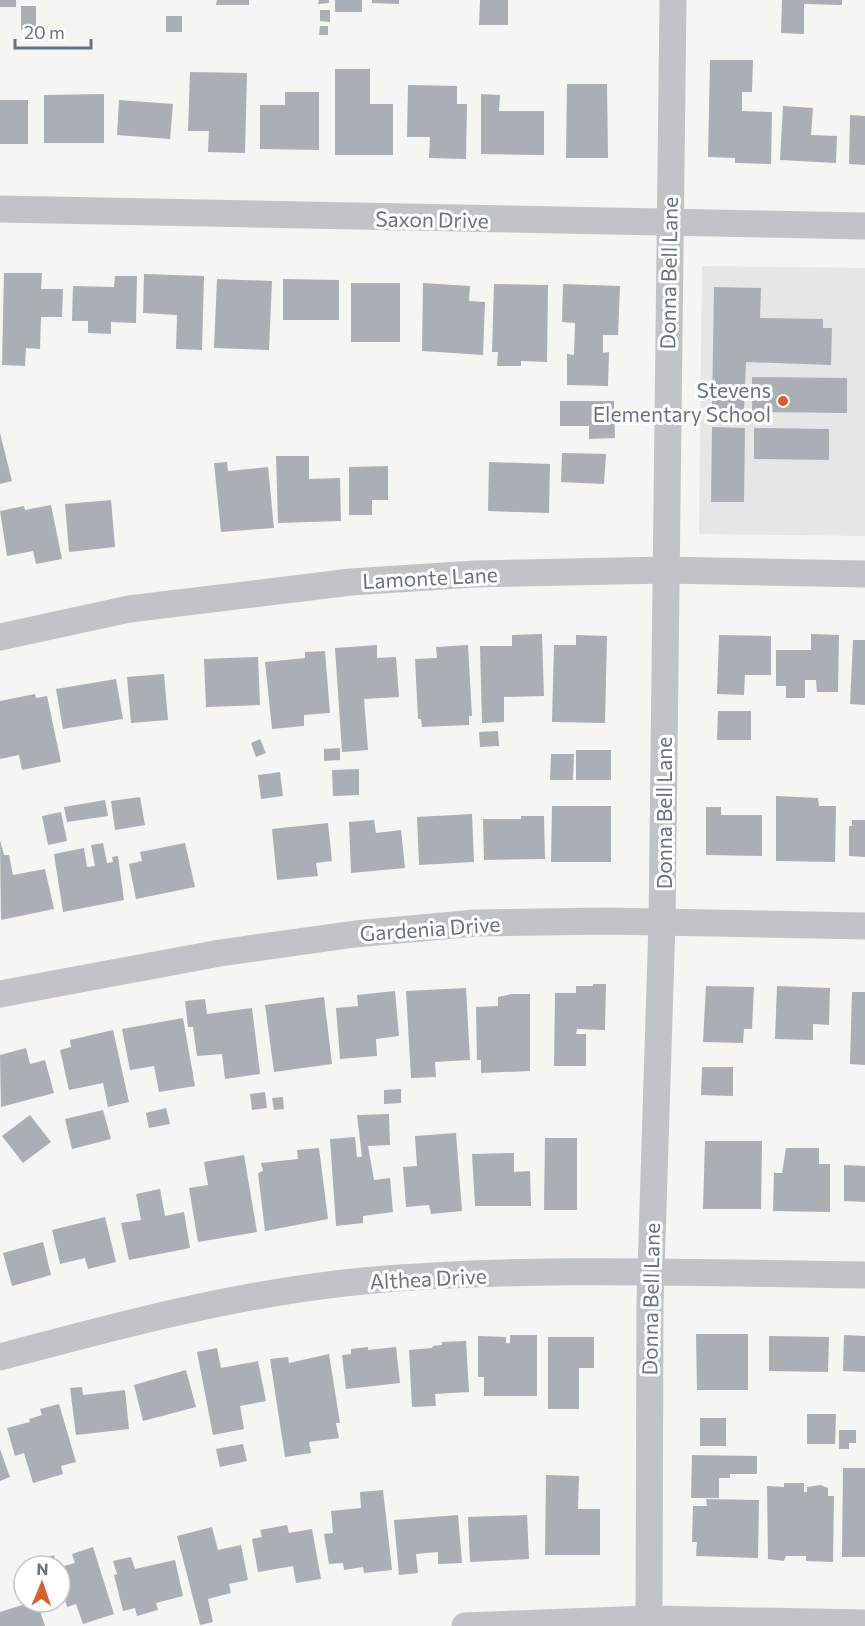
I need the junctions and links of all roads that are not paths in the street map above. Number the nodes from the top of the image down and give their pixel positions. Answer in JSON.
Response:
{"nodes":[{"id":1,"x":673,"y":0,"type":"edge"},
{"id":2,"x":0,"y":209,"type":"edge"},
{"id":3,"x":669,"y":223,"type":"junction"},
{"id":4,"x":865,"y":226,"type":"edge"},
{"id":5,"x":665,"y":570,"type":"junction"},
{"id":6,"x":865,"y":574,"type":"edge"},
{"id":7,"x":0,"y":637,"type":"edge"},
{"id":8,"x":662,"y":923,"type":"junction"},
{"id":9,"x":865,"y":926,"type":"edge"},
{"id":10,"x":0,"y":994,"type":"edge"},
{"id":11,"x":650,"y":1272,"type":"junction"},
{"id":12,"x":865,"y":1275,"type":"edge"},
{"id":13,"x":0,"y":1357,"type":"edge"},
{"id":14,"x":649,"y":1622,"type":"edge"},
{"id":15,"x":865,"y":1623,"type":"edge"},
{"id":16,"x":465,"y":1626,"type":"edge"}],
"edges":[{"from":1,"to":3,"type":"street","name":"Donna Bell Lane"},
{"from":2,"to":3,"type":"street","name":"Saxon Drive"},
{"from":3,"to":4,"type":"street","name":"Saxon Drive"},
{"from":3,"to":5,"type":"street","name":"Donna Bell Lane"},
{"from":5,"to":6,"type":"street","name":"Lamonte Lane"},
{"from":5,"to":7,"type":"street","name":"Lamonte Lane"},
{"from":5,"to":8,"type":"street","name":"Donna Bell Lane"},
{"from":8,"to":9,"type":"street","name":"Gardenia Drive"},
{"from":8,"to":10,"type":"street","name":"Gardenia Drive"},
{"from":8,"to":11,"type":"street","name":"Donna Bell Lane"},
{"from":11,"to":12,"type":"street","name":"Althea Drive"},
{"from":11,"to":13,"type":"street","name":"Althea Drive"},
{"from":11,"to":14,"type":"street","name":"Donna Bell Lane"},
{"from":14,"to":15,"type":"street"},
{"from":14,"to":16,"type":"street"}]}
